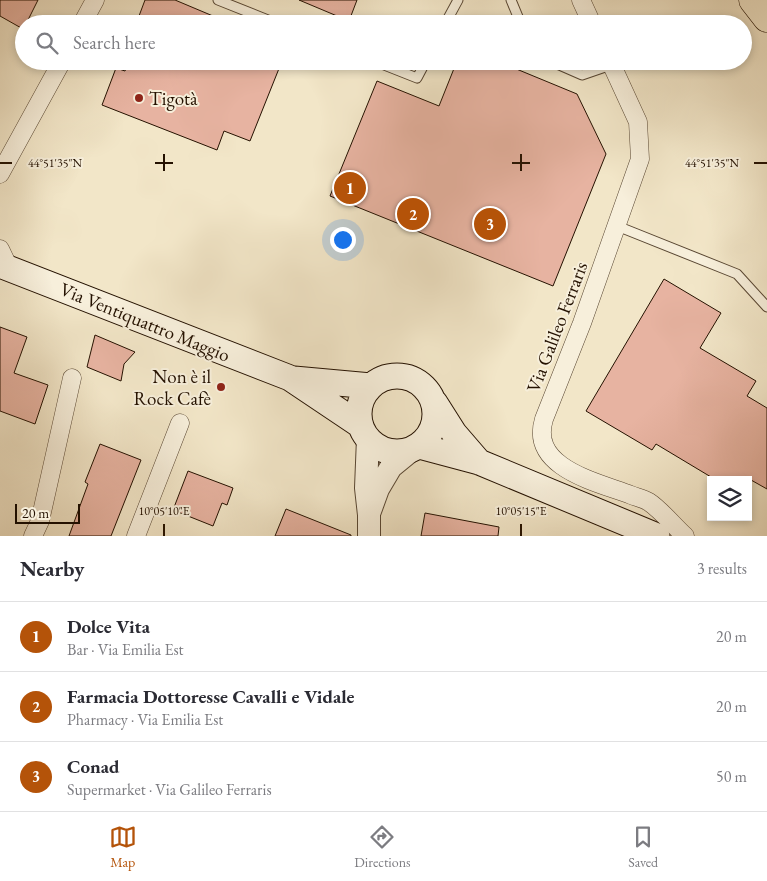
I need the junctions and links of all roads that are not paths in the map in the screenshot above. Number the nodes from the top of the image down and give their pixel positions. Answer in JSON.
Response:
{"nodes":[{"id":1,"x":95,"y":0,"type":"edge"},
{"id":2,"x":218,"y":0,"type":"edge"},
{"id":3,"x":458,"y":0,"type":"edge"},
{"id":4,"x":511,"y":0,"type":"edge"},
{"id":5,"x":581,"y":0,"type":"edge"},
{"id":6,"x":753,"y":0,"type":"edge"},
{"id":7,"x":87,"y":15,"type":"edge"},
{"id":8,"x":256,"y":15,"type":"edge"},
{"id":9,"x":450,"y":15,"type":"edge"},
{"id":10,"x":517,"y":15,"type":"edge"},
{"id":11,"x":588,"y":15,"type":"edge"},
{"id":12,"x":767,"y":18,"type":"edge"},
{"id":13,"x":57,"y":70,"type":"edge"},
{"id":14,"x":397,"y":70,"type":"edge"},
{"id":15,"x":421,"y":70,"type":"edge"},
{"id":16,"x":571,"y":70,"type":"edge"},
{"id":17,"x":594,"y":70,"type":"edge"},
{"id":18,"x":614,"y":70,"type":"edge"},
{"id":19,"x":0,"y":174,"type":"edge"},
{"id":20,"x":617,"y":226,"type":"junction"},
{"id":21,"x":3,"y":261,"type":"edge"},
{"id":22,"x":767,"y":308,"type":"edge"},
{"id":23,"x":72,"y":378,"type":"dead end"},
{"id":24,"x":290,"y":378,"type":"junction"},
{"id":25,"x":371,"y":386,"type":"junction"},
{"id":26,"x":434,"y":403,"type":"junction"},
{"id":27,"x":180,"y":423,"type":"dead end"},
{"id":28,"x":364,"y":432,"type":"junction"},
{"id":29,"x":416,"y":447,"type":"junction"},
{"id":30,"x":479,"y":462,"type":"junction"},
{"id":31,"x":369,"y":525,"type":"edge"},
{"id":32,"x":34,"y":536,"type":"edge"},
{"id":33,"x":136,"y":536,"type":"edge"},
{"id":34,"x":656,"y":536,"type":"edge"},
{"id":35,"x":685,"y":536,"type":"edge"}],
"edges":[{"from":1,"to":7,"type":"street"},
{"from":2,"to":8,"type":"lane"},
{"from":3,"to":9,"type":"lane"},
{"from":4,"to":10,"type":"lane"},
{"from":5,"to":11,"type":"street"},
{"from":6,"to":12,"type":"main road"},
{"from":13,"to":19,"type":"street"},
{"from":14,"to":15,"type":"lane"},
{"from":16,"to":17,"type":"lane"},
{"from":18,"to":20,"type":"street","name":"Via Galileo Ferraris"},
{"from":20,"to":22,"type":"lane"},
{"from":20,"to":35,"type":"street","name":"Via Galileo Ferraris"},
{"from":21,"to":24,"type":"main road","name":"Via Ventiquattro Maggio"},
{"from":23,"to":32,"type":"street"},
{"from":24,"to":25,"type":"main road"},
{"from":24,"to":28,"type":"main road"},
{"from":25,"to":26,"type":"main road"},
{"from":25,"to":28,"type":"main road"},
{"from":26,"to":29,"type":"main road"},
{"from":26,"to":30,"type":"main road"},
{"from":27,"to":33,"type":"street"},
{"from":28,"to":29,"type":"main road"},
{"from":28,"to":31,"type":"street"},
{"from":29,"to":30,"type":"main road"},
{"from":29,"to":31,"type":"street"},
{"from":30,"to":34,"type":"main road"}]}
